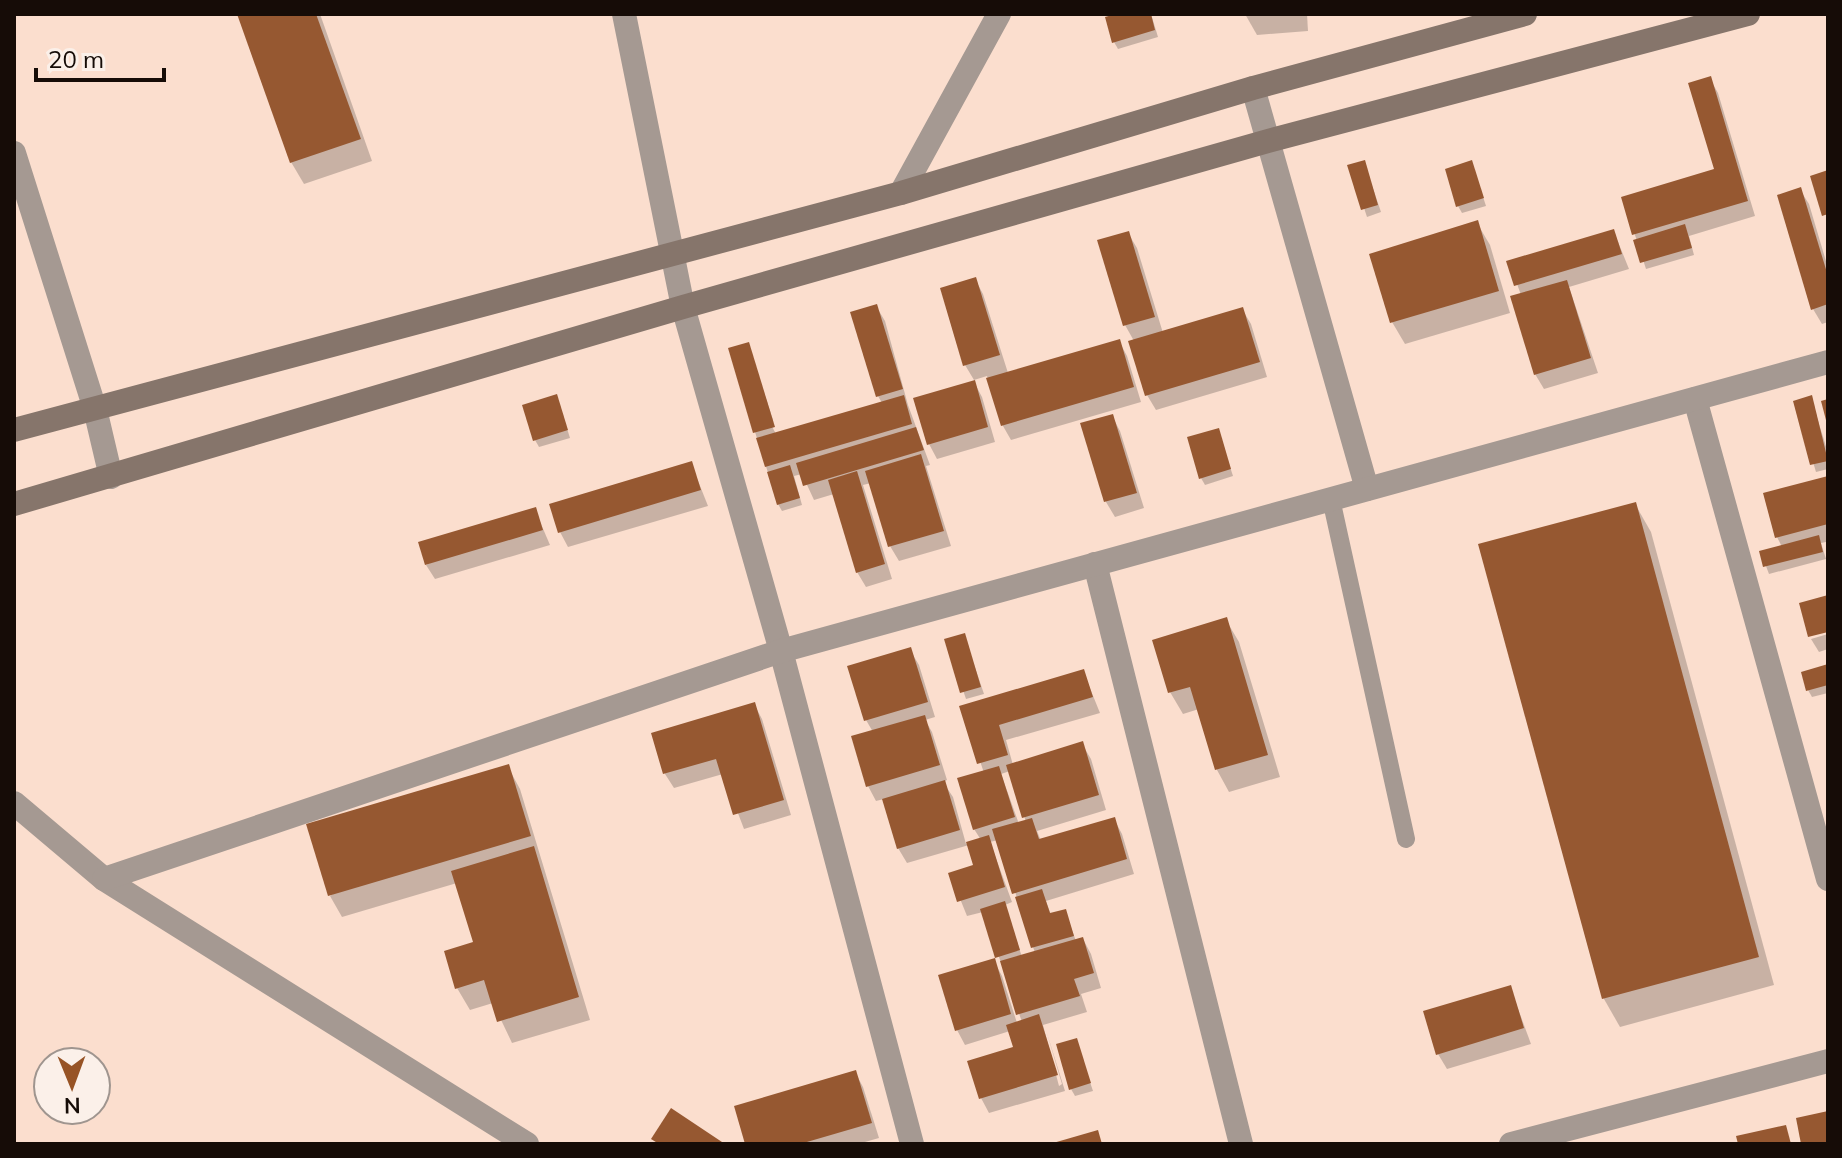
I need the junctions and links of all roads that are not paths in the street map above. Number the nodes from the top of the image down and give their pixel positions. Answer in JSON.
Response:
{"nodes":[{"id":1,"x":624,"y":14,"type":"edge"},
{"id":2,"x":999,"y":14,"type":"edge"},
{"id":3,"x":1525,"y":14,"type":"edge"},
{"id":4,"x":1748,"y":14,"type":"edge"},
{"id":5,"x":1253,"y":88,"type":"junction"},
{"id":6,"x":1268,"y":141,"type":"junction"},
{"id":7,"x":14,"y":153,"type":"edge"},
{"id":8,"x":901,"y":193,"type":"junction"},
{"id":9,"x":670,"y":255,"type":"junction"},
{"id":10,"x":683,"y":307,"type":"junction"},
{"id":11,"x":1828,"y":362,"type":"edge"},
{"id":12,"x":1695,"y":399,"type":"junction"},
{"id":13,"x":95,"y":409,"type":"junction"},
{"id":14,"x":14,"y":430,"type":"edge"},
{"id":15,"x":111,"y":477,"type":"junction"},
{"id":16,"x":1367,"y":489,"type":"junction"},
{"id":17,"x":1331,"y":499,"type":"junction"},
{"id":18,"x":14,"y":504,"type":"edge"},
{"id":19,"x":1095,"y":564,"type":"junction"},
{"id":20,"x":781,"y":651,"type":"junction"},
{"id":21,"x":14,"y":803,"type":"edge"},
{"id":22,"x":1406,"y":839,"type":"dead end"},
{"id":23,"x":104,"y":879,"type":"junction"},
{"id":24,"x":1828,"y":879,"type":"edge"},
{"id":25,"x":1828,"y":1061,"type":"edge"},
{"id":26,"x":527,"y":1144,"type":"edge"},
{"id":27,"x":912,"y":1144,"type":"edge"},
{"id":28,"x":1241,"y":1144,"type":"edge"},
{"id":29,"x":1511,"y":1144,"type":"edge"}],
"edges":[{"from":1,"to":9,"type":"street"},
{"from":2,"to":8,"type":"street"},
{"from":3,"to":5,"type":"main road"},
{"from":4,"to":6,"type":"main road"},
{"from":5,"to":6,"type":"street"},
{"from":5,"to":8,"type":"main road"},
{"from":6,"to":10,"type":"main road"},
{"from":6,"to":16,"type":"street"},
{"from":7,"to":13,"type":"street"},
{"from":8,"to":9,"type":"main road"},
{"from":9,"to":10,"type":"street"},
{"from":9,"to":13,"type":"main road"},
{"from":10,"to":15,"type":"main road"},
{"from":10,"to":20,"type":"street"},
{"from":11,"to":12,"type":"street"},
{"from":12,"to":16,"type":"street"},
{"from":12,"to":24,"type":"street"},
{"from":13,"to":14,"type":"main road"},
{"from":13,"to":15,"type":"street"},
{"from":15,"to":18,"type":"main road"},
{"from":16,"to":17,"type":"street"},
{"from":17,"to":19,"type":"street"},
{"from":17,"to":22,"type":"lane"},
{"from":19,"to":20,"type":"street"},
{"from":19,"to":28,"type":"street"},
{"from":20,"to":23,"type":"street"},
{"from":20,"to":27,"type":"street"},
{"from":21,"to":23,"type":"street"},
{"from":23,"to":26,"type":"street"},
{"from":25,"to":29,"type":"street"}]}
